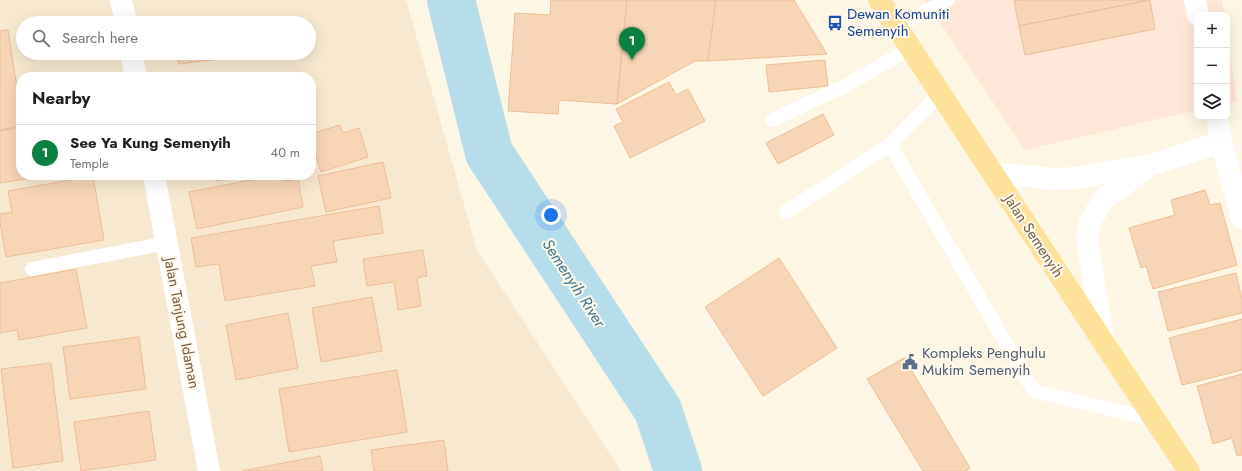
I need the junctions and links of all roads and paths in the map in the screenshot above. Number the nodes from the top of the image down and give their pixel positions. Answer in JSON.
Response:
{"nodes":[{"id":1,"x":121,"y":0,"type":"edge"},
{"id":2,"x":879,"y":0,"type":"edge"},
{"id":3,"x":948,"y":0,"type":"edge"},
{"id":4,"x":1195,"y":0,"type":"edge"},
{"id":5,"x":1197,"y":12,"type":"edge"},
{"id":6,"x":124,"y":16,"type":"edge"},
{"id":7,"x":897,"y":27,"type":"junction"},
{"id":8,"x":911,"y":48,"type":"junction"},
{"id":9,"x":132,"y":60,"type":"edge"},
{"id":10,"x":135,"y":72,"type":"edge"},
{"id":11,"x":940,"y":94,"type":"junction"},
{"id":12,"x":772,"y":120,"type":"dead end"},
{"id":13,"x":1217,"y":120,"type":"edge"},
{"id":14,"x":1221,"y":142,"type":"junction"},
{"id":15,"x":890,"y":145,"type":"junction"},
{"id":16,"x":1151,"y":165,"type":"junction"},
{"id":17,"x":994,"y":174,"type":"junction"},
{"id":18,"x":155,"y":180,"type":"edge"},
{"id":19,"x":786,"y":212,"type":"dead end"},
{"id":20,"x":1242,"y":218,"type":"edge"},
{"id":21,"x":167,"y":243,"type":"junction"},
{"id":22,"x":32,"y":269,"type":"dead end"},
{"id":23,"x":1104,"y":343,"type":"junction"},
{"id":24,"x":1155,"y":420,"type":"junction"},
{"id":25,"x":209,"y":471,"type":"edge"},
{"id":26,"x":1190,"y":471,"type":"edge"}],
"edges":[{"from":1,"to":6,"type":"street"},
{"from":2,"to":7,"type":"main road","name":"Jalan Semenyih"},
{"from":3,"to":7,"type":"lane"},
{"from":4,"to":5,"type":"street"},
{"from":7,"to":8,"type":"main road","name":"Jalan Semenyih"},
{"from":8,"to":11,"type":"main road","name":"Jalan Semenyih"},
{"from":8,"to":12,"type":"lane"},
{"from":9,"to":10,"type":"street"},
{"from":11,"to":15,"type":"lane"},
{"from":11,"to":17,"type":"main road","name":"Jalan Semenyih"},
{"from":13,"to":14,"type":"street"},
{"from":14,"to":16,"type":"street"},
{"from":14,"to":20,"type":"street"},
{"from":15,"to":19,"type":"lane"},
{"from":15,"to":24,"type":"lane"},
{"from":16,"to":17,"type":"street"},
{"from":16,"to":23,"type":"street"},
{"from":17,"to":23,"type":"main road","name":"Jalan Semenyih"},
{"from":18,"to":21,"type":"street","name":"Jalan Tanjung Idaman"},
{"from":21,"to":22,"type":"lane"},
{"from":21,"to":25,"type":"street","name":"Jalan Tanjung Idaman"},
{"from":23,"to":24,"type":"main road","name":"Jalan Semenyih"},
{"from":24,"to":26,"type":"main road","name":"Jalan Semenyih"}]}
